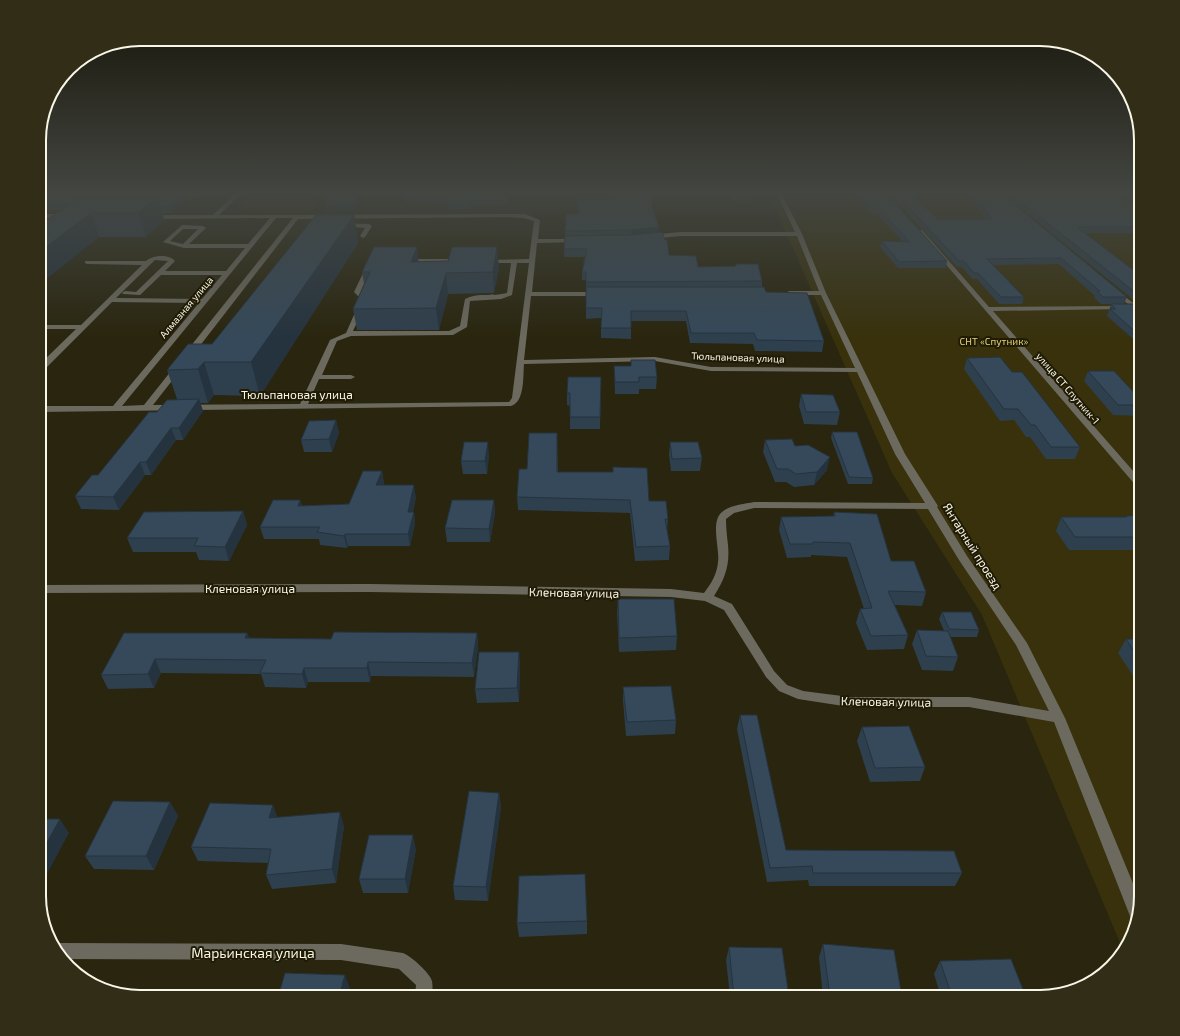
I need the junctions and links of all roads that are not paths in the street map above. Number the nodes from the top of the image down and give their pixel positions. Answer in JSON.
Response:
{"nodes":[{"id":1,"x":168,"y":242,"type":"edge"},
{"id":2,"x":188,"y":242,"type":"edge"},
{"id":3,"x":252,"y":242,"type":"edge"},
{"id":4,"x":277,"y":242,"type":"edge"},
{"id":5,"x":536,"y":242,"type":"edge"},
{"id":6,"x":803,"y":242,"type":"edge"},
{"id":7,"x":929,"y":242,"type":"edge"},
{"id":8,"x":184,"y":246,"type":"junction"},
{"id":9,"x":249,"y":246,"type":"junction"},
{"id":10,"x":397,"y":261,"type":"edge"},
{"id":11,"x":467,"y":261,"type":"edge"},
{"id":12,"x":475,"y":261,"type":"edge"},
{"id":13,"x":514,"y":261,"type":"junction"},
{"id":14,"x":533,"y":261,"type":"junction"},
{"id":15,"x":87,"y":262,"type":"dead end"},
{"id":16,"x":148,"y":263,"type":"junction"},
{"id":17,"x":375,"y":263,"type":"edge"},
{"id":18,"x":227,"y":273,"type":"junction"},
{"id":19,"x":159,"y":274,"type":"junction"},
{"id":20,"x":1111,"y":287,"type":"edge"},
{"id":21,"x":117,"y":293,"type":"junction"},
{"id":22,"x":783,"y":293,"type":"edge"},
{"id":23,"x":823,"y":293,"type":"junction"},
{"id":24,"x":528,"y":294,"type":"junction"},
{"id":25,"x":608,"y":294,"type":"edge"},
{"id":26,"x":110,"y":300,"type":"junction"},
{"id":27,"x":204,"y":301,"type":"junction"},
{"id":28,"x":1134,"y":305,"type":"edge"},
{"id":29,"x":986,"y":309,"type":"junction"},
{"id":30,"x":1134,"y":309,"type":"edge"},
{"id":31,"x":46,"y":327,"type":"edge"},
{"id":32,"x":82,"y":327,"type":"junction"},
{"id":33,"x":351,"y":333,"type":"junction"},
{"id":34,"x":520,"y":362,"type":"junction"},
{"id":35,"x":46,"y":363,"type":"edge"},
{"id":36,"x":861,"y":370,"type":"junction"},
{"id":37,"x":351,"y":377,"type":"dead end"},
{"id":38,"x":316,"y":378,"type":"junction"},
{"id":39,"x":302,"y":406,"type":"junction"},
{"id":40,"x":147,"y":407,"type":"junction"},
{"id":41,"x":116,"y":408,"type":"junction"},
{"id":42,"x":46,"y":409,"type":"edge"},
{"id":43,"x":1134,"y":478,"type":"edge"},
{"id":44,"x":933,"y":506,"type":"junction"},
{"id":45,"x":46,"y":589,"type":"edge"},
{"id":46,"x":707,"y":597,"type":"junction"},
{"id":47,"x":1059,"y":718,"type":"junction"},
{"id":48,"x":1134,"y":905,"type":"edge"},
{"id":49,"x":64,"y":951,"type":"edge"},
{"id":50,"x":424,"y":990,"type":"edge"}],
"edges":[{"from":1,"to":8,"type":"street"},
{"from":2,"to":8,"type":"street"},
{"from":3,"to":9,"type":"street","name":"Алмазная улица"},
{"from":4,"to":40,"type":"street"},
{"from":5,"to":14,"type":"street","name":"Тюльпановая улица"},
{"from":6,"to":23,"type":"street","name":"Янтарный проезд"},
{"from":7,"to":29,"type":"street","name":"улица СТ Спутник-1"},
{"from":8,"to":9,"type":"street"},
{"from":9,"to":18,"type":"street","name":"Алмазная улица"},
{"from":10,"to":11,"type":"street"},
{"from":12,"to":13,"type":"street"},
{"from":13,"to":14,"type":"street"},
{"from":13,"to":33,"type":"street"},
{"from":14,"to":24,"type":"street","name":"Тюльпановая улица"},
{"from":15,"to":16,"type":"street"},
{"from":16,"to":19,"type":"street"},
{"from":16,"to":21,"type":"street"},
{"from":17,"to":33,"type":"street"},
{"from":18,"to":19,"type":"street"},
{"from":18,"to":27,"type":"street","name":"Алмазная улица"},
{"from":19,"to":21,"type":"street"},
{"from":20,"to":28,"type":"street"},
{"from":21,"to":26,"type":"street"},
{"from":22,"to":23,"type":"street"},
{"from":23,"to":36,"type":"street","name":"Янтарный проезд"},
{"from":24,"to":25,"type":"street"},
{"from":24,"to":34,"type":"street","name":"Тюльпановая улица"},
{"from":26,"to":27,"type":"street"},
{"from":26,"to":32,"type":"street"},
{"from":27,"to":41,"type":"street","name":"Алмазная улица"},
{"from":29,"to":30,"type":"street"},
{"from":29,"to":43,"type":"street","name":"улица СТ Спутник-1"},
{"from":31,"to":32,"type":"street"},
{"from":32,"to":35,"type":"street"},
{"from":33,"to":38,"type":"street"},
{"from":34,"to":36,"type":"street","name":"Тюльпановая улица"},
{"from":34,"to":39,"type":"street","name":"Тюльпановая улица"},
{"from":36,"to":44,"type":"street","name":"Янтарный проезд"},
{"from":37,"to":38,"type":"street"},
{"from":38,"to":39,"type":"street"},
{"from":39,"to":40,"type":"street","name":"Тюльпановая улица"},
{"from":40,"to":41,"type":"street","name":"Тюльпановая улица"},
{"from":41,"to":42,"type":"street","name":"Тюльпановая улица"},
{"from":44,"to":46,"type":"street"},
{"from":44,"to":47,"type":"street","name":"Янтарный проезд"},
{"from":45,"to":46,"type":"street","name":"Кленовая улица"},
{"from":46,"to":47,"type":"street","name":"Кленовая улица"},
{"from":47,"to":48,"type":"street","name":"Янтарный проезд"},
{"from":49,"to":50,"type":"street","name":"Марьинская улица"}]}
